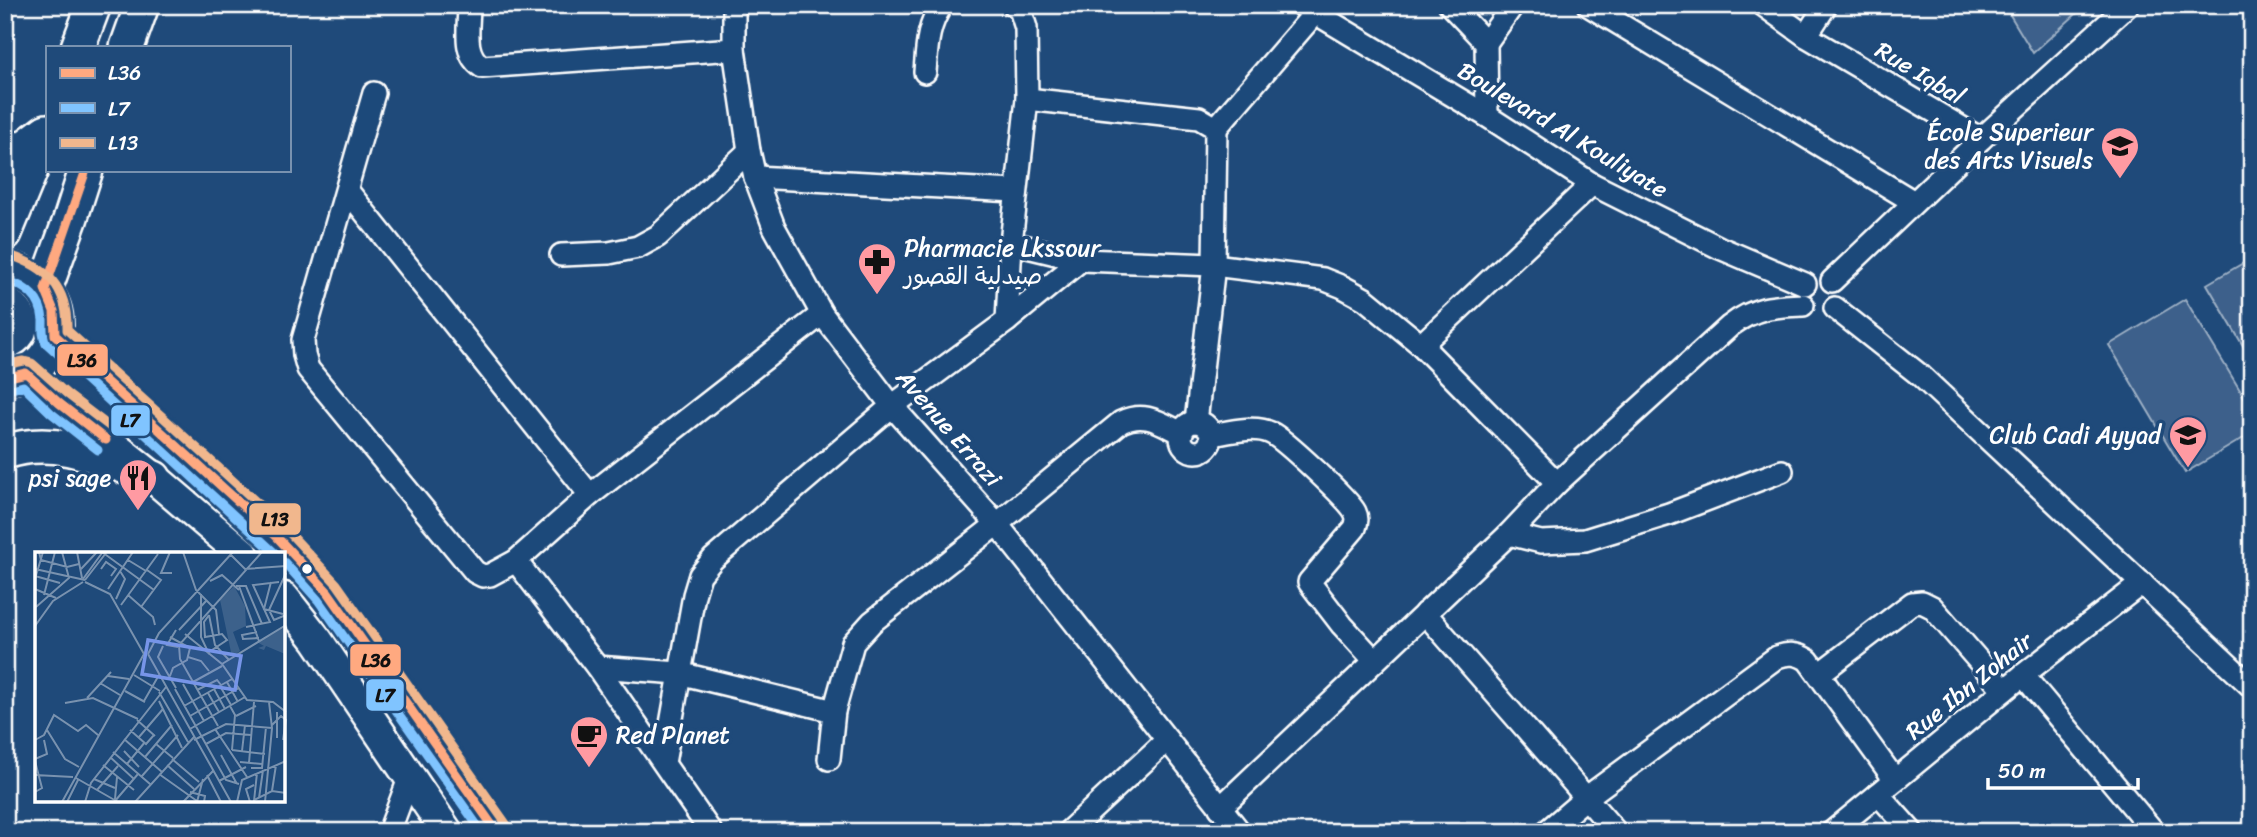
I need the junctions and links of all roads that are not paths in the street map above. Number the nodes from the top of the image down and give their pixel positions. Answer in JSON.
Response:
{"nodes":[{"id":1,"x":94,"y":5,"type":"edge"},
{"id":2,"x":142,"y":5,"type":"edge"},
{"id":3,"x":468,"y":5,"type":"edge"},
{"id":4,"x":734,"y":5,"type":"edge"},
{"id":5,"x":942,"y":5,"type":"edge"},
{"id":6,"x":1014,"y":5,"type":"edge"},
{"id":7,"x":1450,"y":5,"type":"edge"},
{"id":8,"x":1513,"y":5,"type":"edge"},
{"id":9,"x":1588,"y":5,"type":"edge"},
{"id":10,"x":1763,"y":5,"type":"edge"},
{"id":11,"x":1826,"y":5,"type":"edge"},
{"id":12,"x":2127,"y":5,"type":"edge"},
{"id":13,"x":1308,"y":9,"type":"edge"},
{"id":14,"x":1806,"y":36,"type":"junction"},
{"id":15,"x":1486,"y":43,"type":"junction"},
{"id":16,"x":78,"y":46,"type":"edge"},
{"id":17,"x":127,"y":46,"type":"edge"},
{"id":18,"x":734,"y":49,"type":"junction"},
{"id":19,"x":925,"y":72,"type":"dead end"},
{"id":20,"x":374,"y":93,"type":"dead end"},
{"id":21,"x":1027,"y":99,"type":"junction"},
{"id":22,"x":1486,"y":117,"type":"junction"},
{"id":23,"x":1216,"y":128,"type":"junction"},
{"id":24,"x":46,"y":132,"type":"edge"},
{"id":25,"x":46,"y":133,"type":"edge"},
{"id":26,"x":1981,"y":139,"type":"junction"},
{"id":27,"x":749,"y":151,"type":"junction"},
{"id":28,"x":5,"y":162,"type":"edge"},
{"id":29,"x":85,"y":172,"type":"edge"},
{"id":30,"x":755,"y":177,"type":"junction"},
{"id":31,"x":1592,"y":184,"type":"junction"},
{"id":32,"x":347,"y":190,"type":"junction"},
{"id":33,"x":1015,"y":191,"type":"junction"},
{"id":34,"x":1914,"y":202,"type":"junction"},
{"id":35,"x":5,"y":233,"type":"edge"},
{"id":36,"x":1011,"y":243,"type":"junction"},
{"id":37,"x":561,"y":255,"type":"dead end"},
{"id":38,"x":1081,"y":260,"type":"junction"},
{"id":39,"x":1214,"y":265,"type":"junction"},
{"id":40,"x":5,"y":267,"type":"edge"},
{"id":41,"x":1832,"y":281,"type":"junction"},
{"id":42,"x":45,"y":289,"type":"junction"},
{"id":43,"x":1804,"y":294,"type":"junction"},
{"id":44,"x":1835,"y":308,"type":"junction"},
{"id":45,"x":822,"y":314,"type":"junction"},
{"id":46,"x":1007,"y":321,"type":"junction"},
{"id":47,"x":55,"y":335,"type":"junction"},
{"id":48,"x":1421,"y":345,"type":"junction"},
{"id":49,"x":11,"y":379,"type":"edge"},
{"id":50,"x":892,"y":406,"type":"junction"},
{"id":51,"x":1197,"y":430,"type":"junction"},
{"id":52,"x":5,"y":452,"type":"edge"},
{"id":53,"x":1782,"y":471,"type":"dead end"},
{"id":54,"x":154,"y":478,"type":"junction"},
{"id":55,"x":1557,"y":483,"type":"junction"},
{"id":56,"x":590,"y":495,"type":"junction"},
{"id":57,"x":997,"y":524,"type":"junction"},
{"id":58,"x":1509,"y":534,"type":"junction"},
{"id":59,"x":241,"y":552,"type":"edge"},
{"id":60,"x":516,"y":561,"type":"junction"},
{"id":61,"x":2142,"y":583,"type":"junction"},
{"id":62,"x":285,"y":599,"type":"edge"},
{"id":63,"x":1424,"y":613,"type":"junction"},
{"id":64,"x":1375,"y":661,"type":"junction"},
{"id":65,"x":597,"y":667,"type":"junction"},
{"id":66,"x":679,"y":673,"type":"junction"},
{"id":67,"x":1819,"y":674,"type":"junction"},
{"id":68,"x":2023,"y":674,"type":"junction"},
{"id":69,"x":2252,"y":687,"type":"edge"},
{"id":70,"x":2004,"y":690,"type":"junction"},
{"id":71,"x":834,"y":711,"type":"junction"},
{"id":72,"x":1167,"y":740,"type":"junction"},
{"id":73,"x":829,"y":758,"type":"dead end"},
{"id":74,"x":664,"y":763,"type":"junction"},
{"id":75,"x":410,"y":776,"type":"junction"},
{"id":76,"x":1895,"y":780,"type":"junction"},
{"id":77,"x":1878,"y":794,"type":"junction"},
{"id":78,"x":1587,"y":797,"type":"junction"},
{"id":79,"x":1229,"y":823,"type":"edge"},
{"id":80,"x":389,"y":832,"type":"edge"},
{"id":81,"x":447,"y":832,"type":"edge"},
{"id":82,"x":497,"y":832,"type":"edge"},
{"id":83,"x":711,"y":832,"type":"edge"},
{"id":84,"x":1068,"y":832,"type":"edge"},
{"id":85,"x":1546,"y":832,"type":"edge"},
{"id":86,"x":1616,"y":832,"type":"edge"},
{"id":87,"x":1832,"y":832,"type":"edge"},
{"id":88,"x":1912,"y":832,"type":"edge"},
{"id":89,"x":2154,"y":832,"type":"edge"}],
"edges":[{"from":1,"to":16,"type":"main road"},
{"from":2,"to":17,"type":"main road"},
{"from":3,"to":18,"type":"street"},
{"from":4,"to":18,"type":"street","name":"Avenue Errazi"},
{"from":5,"to":19,"type":"street"},
{"from":6,"to":21,"type":"street"},
{"from":7,"to":15,"type":"street"},
{"from":8,"to":15,"type":"street"},
{"from":9,"to":34,"type":"street"},
{"from":10,"to":14,"type":"street","name":"Rue Iqbal"},
{"from":11,"to":14,"type":"street"},
{"from":12,"to":26,"type":"street"},
{"from":13,"to":22,"type":"street","name":"Boulevard Al Kouliyate"},
{"from":13,"to":23,"type":"street"},
{"from":14,"to":26,"type":"street","name":"Rue Iqbal"},
{"from":15,"to":22,"type":"street"},
{"from":18,"to":27,"type":"street","name":"Avenue Errazi"},
{"from":20,"to":32,"type":"street"},
{"from":21,"to":23,"type":"street"},
{"from":21,"to":33,"type":"street"},
{"from":22,"to":31,"type":"street","name":"Boulevard Al Kouliyate"},
{"from":23,"to":39,"type":"street"},
{"from":24,"to":28,"type":"main road"},
{"from":25,"to":35,"type":"main road"},
{"from":26,"to":34,"type":"street"},
{"from":27,"to":30,"type":"street","name":"Avenue Errazi"},
{"from":27,"to":37,"type":"street"},
{"from":29,"to":42,"type":"main road"},
{"from":30,"to":33,"type":"street"},
{"from":30,"to":45,"type":"street","name":"Avenue Errazi"},
{"from":31,"to":43,"type":"street","name":"Boulevard Al Kouliyate"},
{"from":31,"to":48,"type":"street"},
{"from":32,"to":56,"type":"street"},
{"from":32,"to":60,"type":"street"},
{"from":33,"to":36,"type":"street"},
{"from":34,"to":41,"type":"street"},
{"from":36,"to":38,"type":"street"},
{"from":36,"to":46,"type":"street"},
{"from":38,"to":39,"type":"street"},
{"from":38,"to":46,"type":"street"},
{"from":39,"to":48,"type":"street"},
{"from":39,"to":51,"type":"street"},
{"from":40,"to":42,"type":"main road"},
{"from":41,"to":43,"type":"street"},
{"from":41,"to":44,"type":"street"},
{"from":42,"to":47,"type":"main road"},
{"from":43,"to":44,"type":"street"},
{"from":43,"to":55,"type":"street"},
{"from":44,"to":61,"type":"street"},
{"from":45,"to":50,"type":"street","name":"Avenue Errazi"},
{"from":45,"to":56,"type":"street"},
{"from":46,"to":50,"type":"street"},
{"from":47,"to":49,"type":"main road"},
{"from":47,"to":82,"type":"main road"},
{"from":48,"to":55,"type":"street"},
{"from":49,"to":54,"type":"main road"},
{"from":50,"to":57,"type":"street","name":"Avenue Errazi"},
{"from":50,"to":66,"type":"street"},
{"from":51,"to":57,"type":"street"},
{"from":51,"to":64,"type":"street"},
{"from":52,"to":54,"type":"main road"},
{"from":53,"to":58,"type":"street"},
{"from":54,"to":59,"type":"main road"},
{"from":55,"to":58,"type":"street"},
{"from":56,"to":60,"type":"street"},
{"from":57,"to":71,"type":"street"},
{"from":57,"to":72,"type":"street","name":"Avenue Errazi"},
{"from":58,"to":63,"type":"street"},
{"from":60,"to":65,"type":"street"},
{"from":61,"to":68,"type":"street","name":"Rue Ibn Zohair"},
{"from":61,"to":69,"type":"street"},
{"from":62,"to":75,"type":"main road"},
{"from":63,"to":64,"type":"street"},
{"from":63,"to":78,"type":"street"},
{"from":64,"to":79,"type":"street"},
{"from":65,"to":66,"type":"street"},
{"from":65,"to":74,"type":"street"},
{"from":66,"to":71,"type":"street"},
{"from":66,"to":74,"type":"street"},
{"from":67,"to":70,"type":"street"},
{"from":67,"to":76,"type":"street"},
{"from":67,"to":78,"type":"street"},
{"from":68,"to":70,"type":"street","name":"Rue Ibn Zohair"},
{"from":68,"to":89,"type":"street"},
{"from":70,"to":76,"type":"street","name":"Rue Ibn Zohair"},
{"from":71,"to":73,"type":"street"},
{"from":72,"to":79,"type":"street","name":"Avenue Errazi"},
{"from":72,"to":84,"type":"street"},
{"from":74,"to":83,"type":"street"},
{"from":75,"to":80,"type":"street"},
{"from":75,"to":81,"type":"main road"},
{"from":76,"to":77,"type":"street","name":"Rue Ibn Zohair"},
{"from":77,"to":87,"type":"street","name":"Rue Ibn Zohair"},
{"from":77,"to":88,"type":"street"},
{"from":78,"to":85,"type":"street"},
{"from":78,"to":86,"type":"street"}]}
